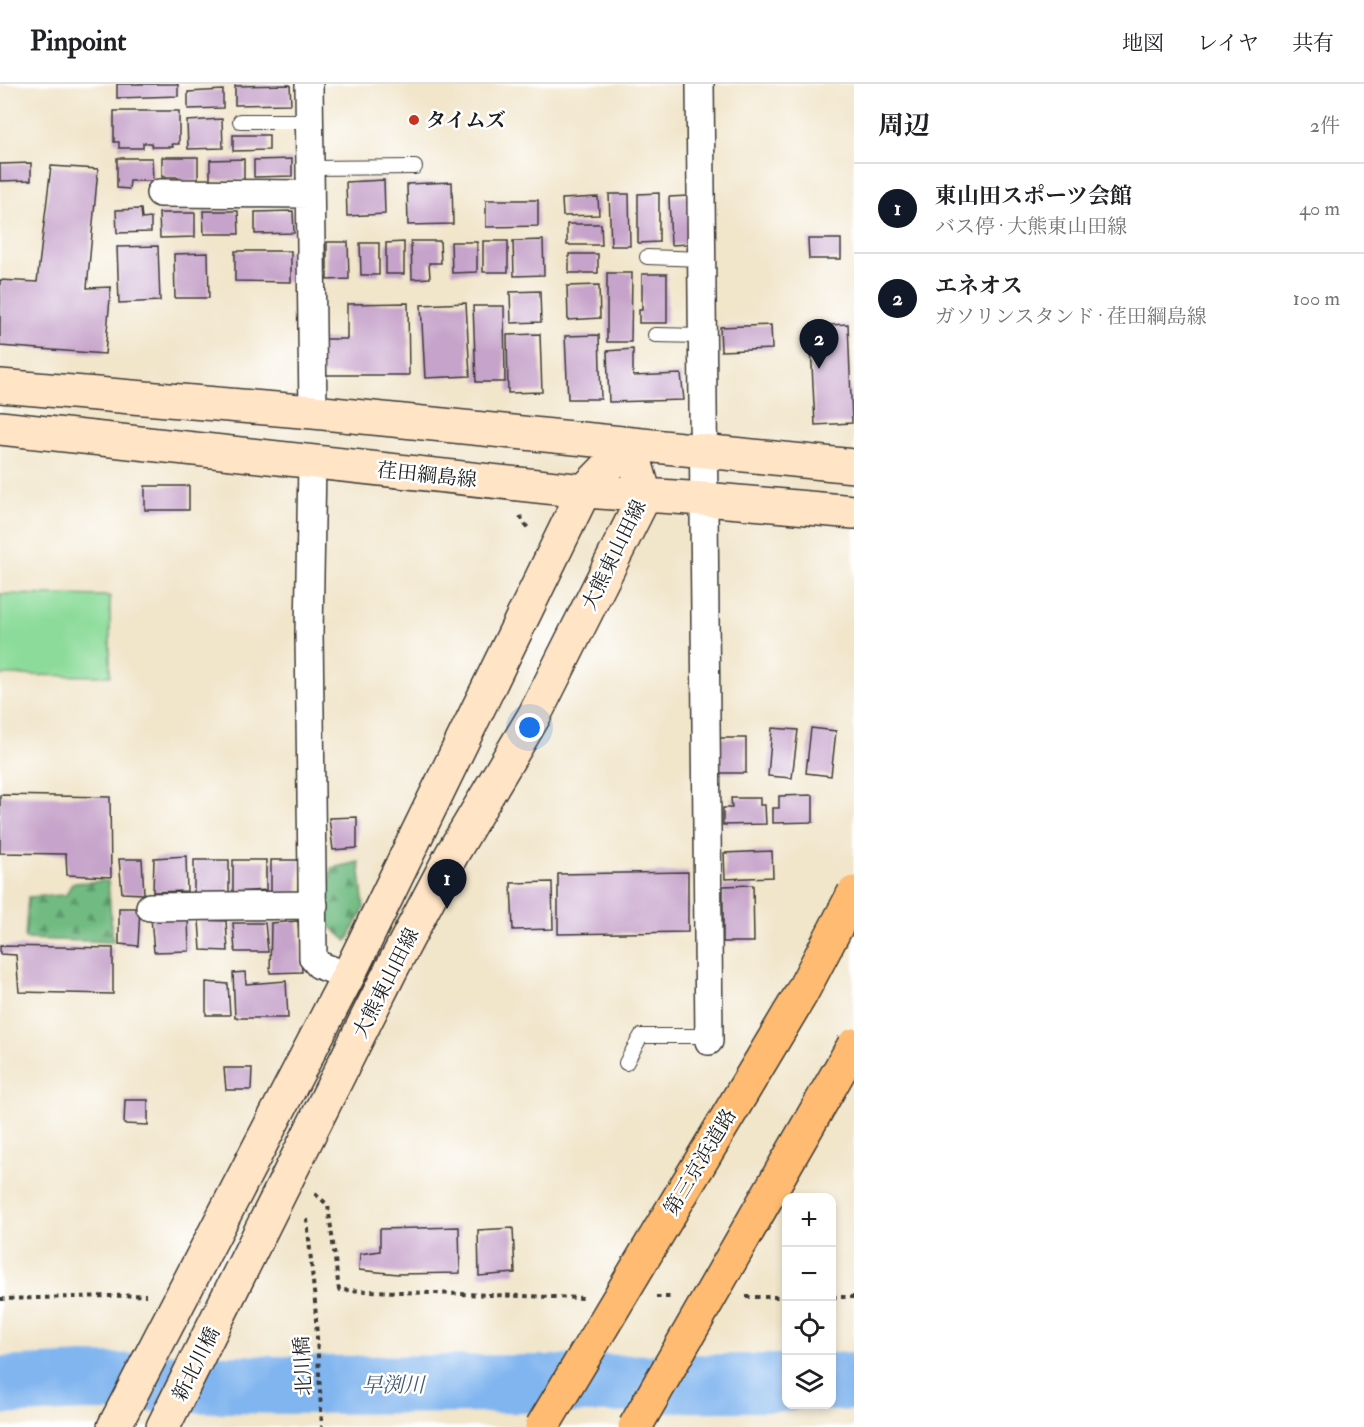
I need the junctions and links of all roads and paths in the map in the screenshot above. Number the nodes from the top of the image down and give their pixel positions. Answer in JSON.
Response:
{"nodes":[{"id":1,"x":309,"y":84,"type":"edge"},
{"id":2,"x":700,"y":84,"type":"edge"},
{"id":3,"x":309,"y":121,"type":"junction"},
{"id":4,"x":240,"y":122,"type":"dead end"},
{"id":5,"x":415,"y":167,"type":"dead end"},
{"id":6,"x":310,"y":181,"type":"junction"},
{"id":7,"x":160,"y":193,"type":"dead end"},
{"id":8,"x":647,"y":257,"type":"dead end"},
{"id":9,"x":702,"y":259,"type":"junction"},
{"id":10,"x":655,"y":335,"type":"dead end"},
{"id":11,"x":702,"y":336,"type":"junction"},
{"id":12,"x":0,"y":386,"type":"edge"},
{"id":13,"x":313,"y":412,"type":"junction"},
{"id":14,"x":0,"y":428,"type":"edge"},
{"id":15,"x":630,"y":444,"type":"junction"},
{"id":16,"x":703,"y":451,"type":"junction"},
{"id":17,"x":312,"y":462,"type":"junction"},
{"id":18,"x":854,"y":466,"type":"edge"},
{"id":19,"x":584,"y":491,"type":"junction"},
{"id":20,"x":645,"y":495,"type":"junction"},
{"id":21,"x":704,"y":499,"type":"junction"},
{"id":22,"x":854,"y":512,"type":"edge"},
{"id":23,"x":515,"y":515,"type":"dead end"},
{"id":24,"x":533,"y":536,"type":"dead end"},
{"id":25,"x":854,"y":893,"type":"edge"},
{"id":26,"x":314,"y":905,"type":"junction"},
{"id":27,"x":150,"y":907,"type":"dead end"},
{"id":28,"x":348,"y":976,"type":"junction"},
{"id":29,"x":709,"y":1039,"type":"joint"},
{"id":30,"x":854,"y":1045,"type":"edge"},
{"id":31,"x":626,"y":1063,"type":"dead end"},
{"id":32,"x":291,"y":1171,"type":"junction"},
{"id":33,"x":307,"y":1219,"type":"dead end"},
{"id":34,"x":836,"y":1297,"type":"edge"},
{"id":35,"x":854,"y":1297,"type":"edge"},
{"id":36,"x":180,"y":1298,"type":"junction"},
{"id":37,"x":554,"y":1298,"type":"dead end"},
{"id":38,"x":0,"y":1299,"type":"edge"},
{"id":39,"x":228,"y":1300,"type":"joint"},
{"id":40,"x":114,"y":1427,"type":"edge"},
{"id":41,"x":163,"y":1427,"type":"edge"},
{"id":42,"x":322,"y":1427,"type":"edge"},
{"id":43,"x":542,"y":1427,"type":"edge"},
{"id":44,"x":635,"y":1427,"type":"edge"}],
"edges":[{"from":1,"to":3,"type":"street"},
{"from":2,"to":9,"type":"street"},
{"from":3,"to":4,"type":"lane"},
{"from":3,"to":6,"type":"street"},
{"from":5,"to":6,"type":"lane"},
{"from":6,"to":7,"type":"street"},
{"from":6,"to":13,"type":"street"},
{"from":8,"to":9,"type":"lane"},
{"from":9,"to":11,"type":"street"},
{"from":10,"to":11,"type":"lane"},
{"from":11,"to":16,"type":"street"},
{"from":12,"to":13,"type":"street"},
{"from":13,"to":15,"type":"street"},
{"from":14,"to":17,"type":"street","name":"荏田綱島線"},
{"from":15,"to":16,"type":"street"},
{"from":15,"to":19,"type":"street","name":"大熊東山田線"},
{"from":15,"to":20,"type":"street","name":"大熊東山田線"},
{"from":16,"to":18,"type":"street"},
{"from":16,"to":21,"type":"street"},
{"from":17,"to":19,"type":"street","name":"荏田綱島線"},
{"from":17,"to":26,"type":"street"},
{"from":19,"to":20,"type":"street","name":"荏田綱島線"},
{"from":19,"to":28,"type":"street","name":"大熊東山田線"},
{"from":20,"to":21,"type":"street","name":"荏田綱島線"},
{"from":20,"to":32,"type":"street","name":"大熊東山田線"},
{"from":21,"to":22,"type":"street","name":"荏田綱島線"},
{"from":21,"to":29,"type":"street"},
{"from":23,"to":24,"type":"path"},
{"from":25,"to":43,"type":"highway","name":"第三京浜道路","bridge":true},
{"from":26,"to":27,"type":"street"},
{"from":26,"to":28,"type":"street"},
{"from":28,"to":36,"type":"street","name":"大熊東山田線"},
{"from":29,"to":31,"type":"lane"},
{"from":30,"to":44,"type":"highway","bridge":true},
{"from":32,"to":37,"type":"path"},
{"from":32,"to":39,"type":"street","name":"大熊東山田線"},
{"from":33,"to":42,"type":"path","name":"北川橋"},
{"from":34,"to":35,"type":"path"},
{"from":36,"to":38,"type":"path"},
{"from":36,"to":40,"type":"street"},
{"from":39,"to":41,"type":"street","name":"新北川橋"}]}
